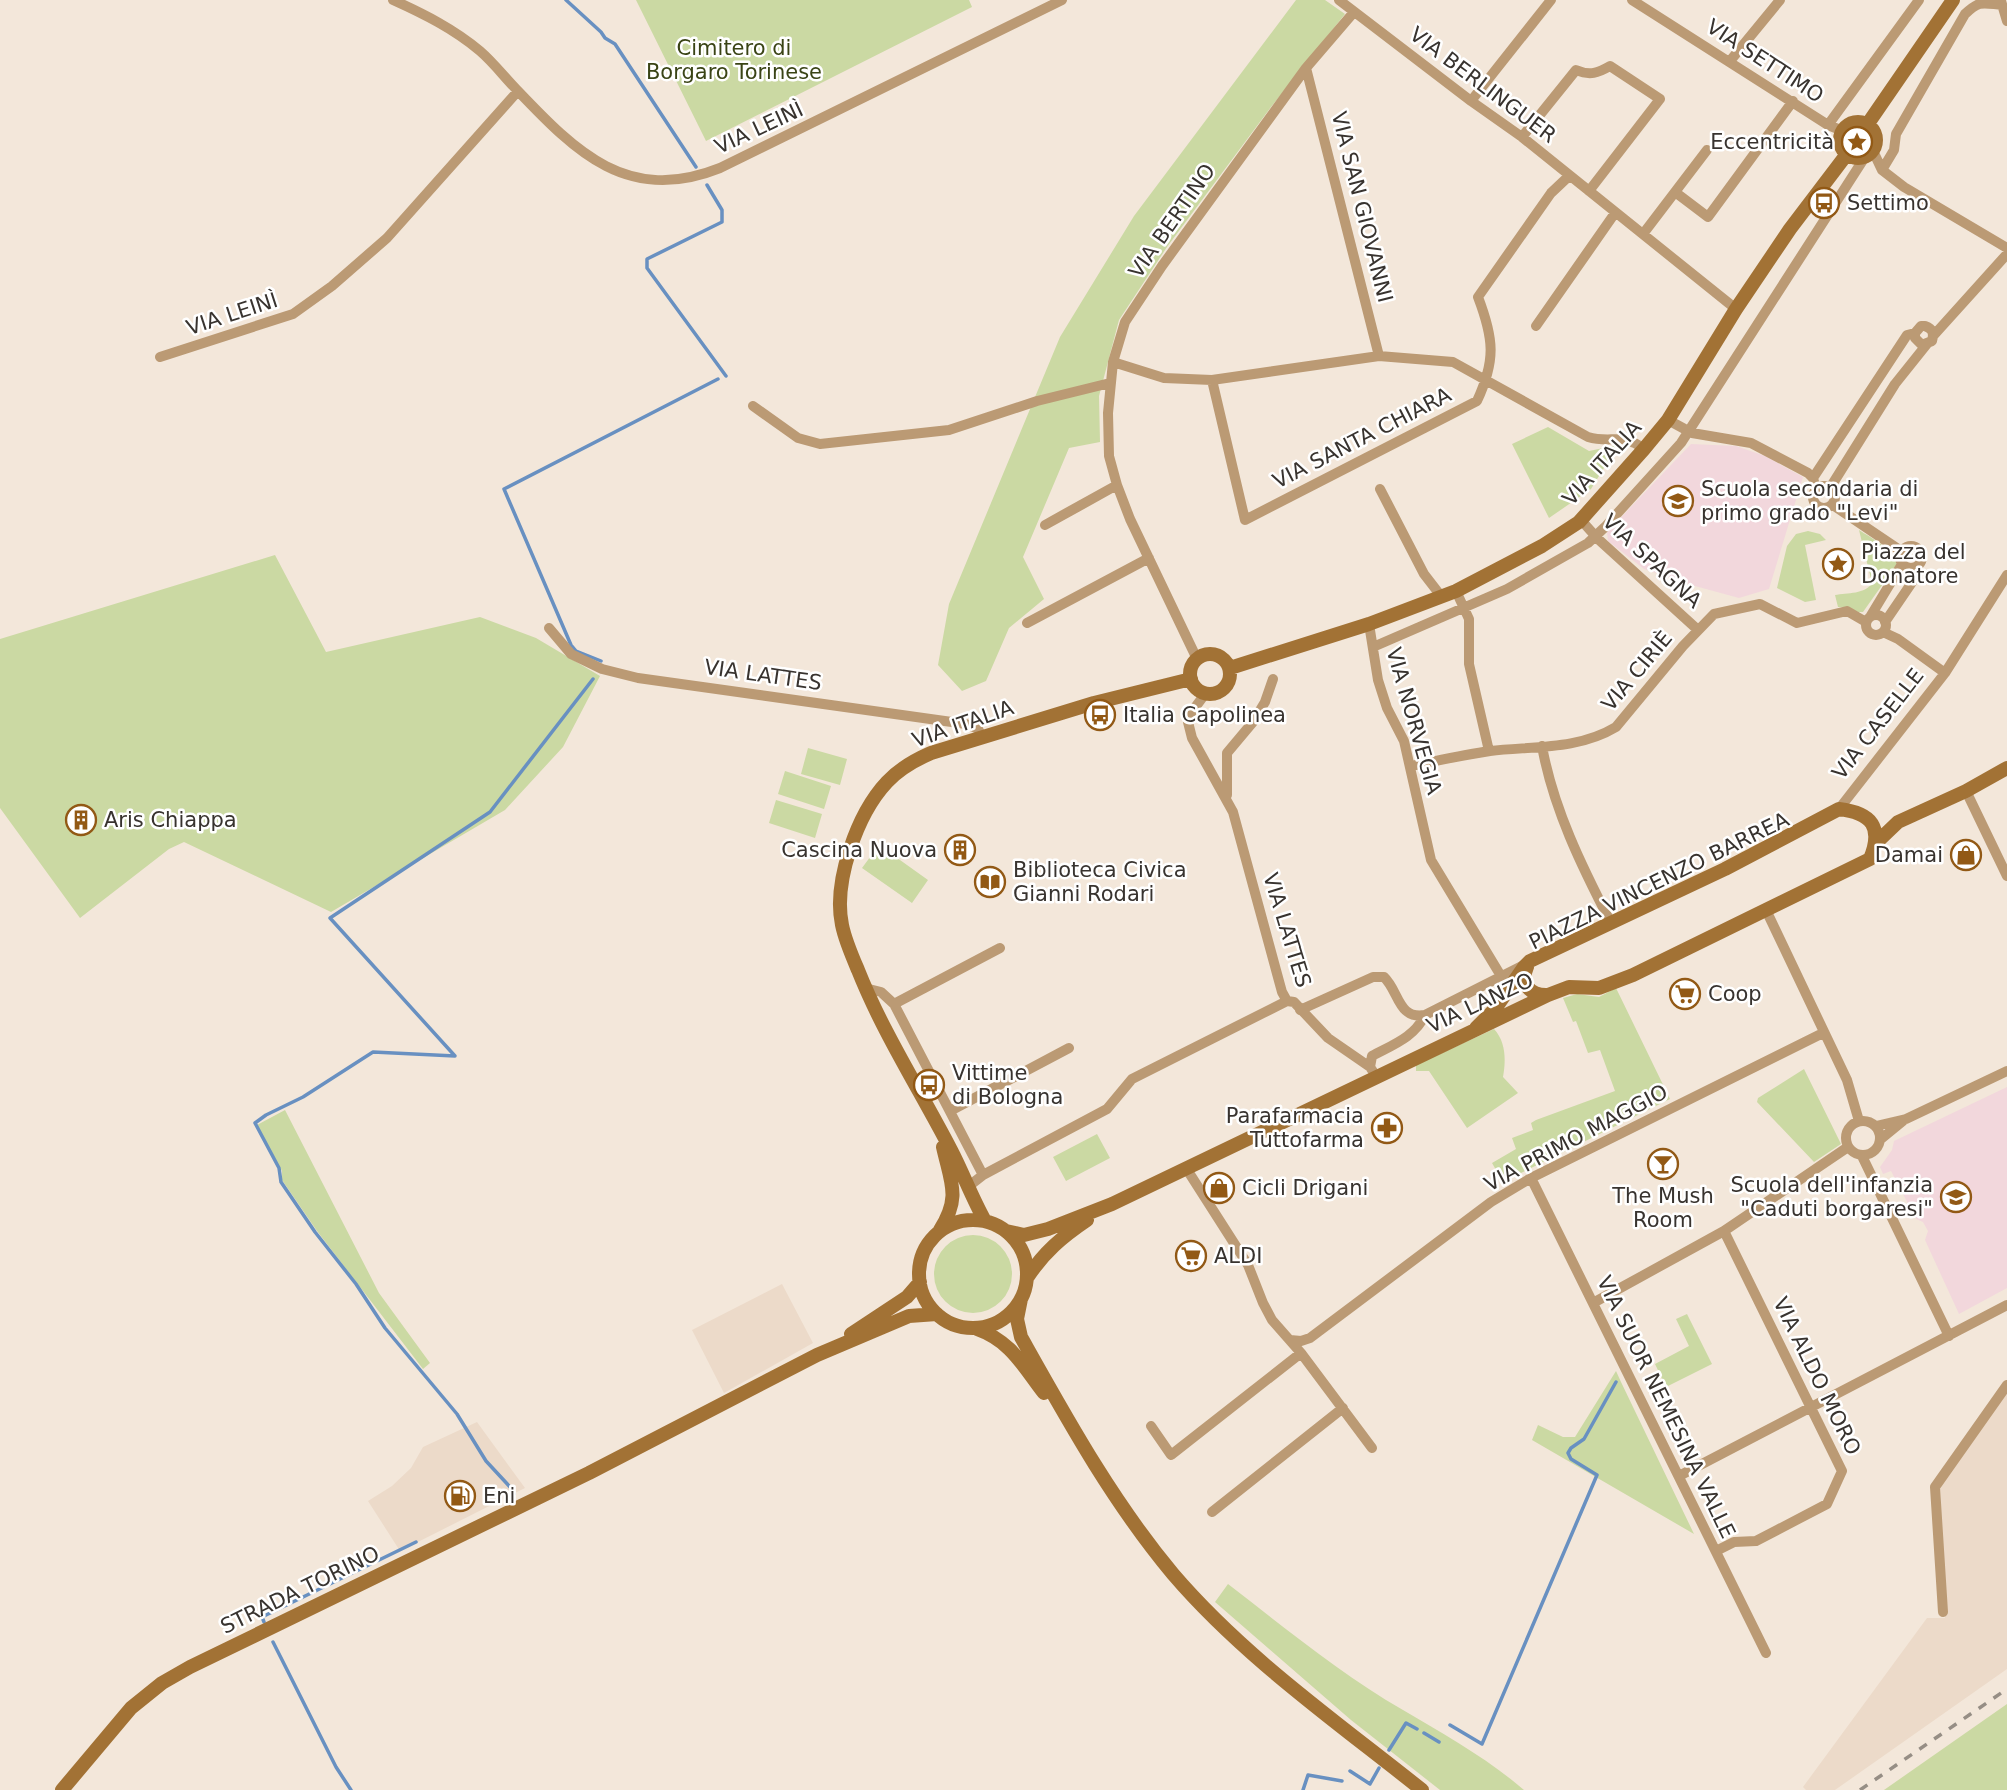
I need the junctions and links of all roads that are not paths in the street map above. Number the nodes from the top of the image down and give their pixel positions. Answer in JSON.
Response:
{"nodes":[{"id":1,"x":393,"y":0,"type":"edge"},
{"id":2,"x":1062,"y":0,"type":"edge"},
{"id":3,"x":1339,"y":0,"type":"edge"},
{"id":4,"x":1551,"y":0,"type":"edge"},
{"id":5,"x":1632,"y":0,"type":"edge"},
{"id":6,"x":1780,"y":0,"type":"edge"},
{"id":7,"x":1919,"y":0,"type":"edge"},
{"id":8,"x":1953,"y":0,"type":"edge"},
{"id":9,"x":2002,"y":2,"type":"edge"},
{"id":10,"x":1354,"y":12,"type":"junction"},
{"id":11,"x":2007,"y":21,"type":"edge"},
{"id":12,"x":1730,"y":61,"type":"junction"},
{"id":13,"x":1306,"y":68,"type":"junction"},
{"id":14,"x":517,"y":91,"type":"junction"},
{"id":15,"x":1471,"y":101,"type":"junction"},
{"id":16,"x":1793,"y":101,"type":"junction"},
{"id":17,"x":1828,"y":125,"type":"junction"},
{"id":18,"x":1867,"y":125,"type":"junction"},
{"id":19,"x":1843,"y":131,"type":"junction"},
{"id":20,"x":1522,"y":137,"type":"junction"},
{"id":21,"x":1707,"y":150,"type":"dead end"},
{"id":22,"x":1847,"y":154,"type":"junction"},
{"id":23,"x":1869,"y":154,"type":"junction"},
{"id":24,"x":1882,"y":170,"type":"junction"},
{"id":25,"x":1569,"y":176,"type":"junction"},
{"id":26,"x":1589,"y":191,"type":"junction"},
{"id":27,"x":1675,"y":192,"type":"junction"},
{"id":28,"x":1615,"y":213,"type":"junction"},
{"id":29,"x":1643,"y":234,"type":"junction"},
{"id":30,"x":2007,"y":248,"type":"edge"},
{"id":31,"x":2007,"y":254,"type":"edge"},
{"id":32,"x":1736,"y":309,"type":"junction"},
{"id":33,"x":1536,"y":326,"type":"dead end"},
{"id":34,"x":1915,"y":333,"type":"junction"},
{"id":35,"x":1931,"y":340,"type":"junction"},
{"id":36,"x":1380,"y":356,"type":"junction"},
{"id":37,"x":160,"y":357,"type":"dead end"},
{"id":38,"x":1112,"y":362,"type":"junction"},
{"id":39,"x":1212,"y":380,"type":"junction"},
{"id":40,"x":1486,"y":381,"type":"junction"},
{"id":41,"x":1111,"y":383,"type":"junction"},
{"id":42,"x":753,"y":406,"type":"dead end"},
{"id":43,"x":1668,"y":420,"type":"junction"},
{"id":44,"x":1688,"y":431,"type":"junction"},
{"id":45,"x":1644,"y":449,"type":"junction"},
{"id":46,"x":1815,"y":483,"type":"junction"},
{"id":47,"x":1117,"y":485,"type":"junction"},
{"id":48,"x":1830,"y":488,"type":"junction"},
{"id":49,"x":1380,"y":489,"type":"dead end"},
{"id":50,"x":1833,"y":505,"type":"junction"},
{"id":51,"x":1581,"y":520,"type":"junction"},
{"id":52,"x":1045,"y":525,"type":"dead end"},
{"id":53,"x":1595,"y":536,"type":"junction"},
{"id":54,"x":1901,"y":551,"type":"junction"},
{"id":55,"x":1149,"y":558,"type":"junction"},
{"id":56,"x":1902,"y":564,"type":"junction"},
{"id":57,"x":1917,"y":566,"type":"junction"},
{"id":58,"x":2007,"y":575,"type":"edge"},
{"id":59,"x":1455,"y":591,"type":"junction"},
{"id":60,"x":1441,"y":596,"type":"junction"},
{"id":61,"x":1464,"y":608,"type":"junction"},
{"id":62,"x":1868,"y":620,"type":"junction"},
{"id":63,"x":1027,"y":623,"type":"dead end"},
{"id":64,"x":1369,"y":624,"type":"junction"},
{"id":65,"x":1884,"y":627,"type":"junction"},
{"id":66,"x":549,"y":628,"type":"dead end"},
{"id":67,"x":1698,"y":630,"type":"junction"},
{"id":68,"x":1373,"y":647,"type":"junction"},
{"id":69,"x":1197,"y":659,"type":"junction"},
{"id":70,"x":1230,"y":668,"type":"junction"},
{"id":71,"x":1945,"y":673,"type":"junction"},
{"id":72,"x":1191,"y":679,"type":"junction"},
{"id":73,"x":1273,"y":679,"type":"dead end"},
{"id":74,"x":1205,"y":694,"type":"junction"},
{"id":75,"x":982,"y":737,"type":"junction"},
{"id":76,"x":1542,"y":746,"type":"junction"},
{"id":77,"x":1489,"y":751,"type":"junction"},
{"id":78,"x":1410,"y":766,"type":"junction"},
{"id":79,"x":2007,"y":768,"type":"edge"},
{"id":80,"x":1966,"y":790,"type":"junction"},
{"id":81,"x":1227,"y":799,"type":"junction"},
{"id":82,"x":1839,"y":812,"type":"junction"},
{"id":83,"x":1869,"y":820,"type":"junction"},
{"id":84,"x":1898,"y":822,"type":"junction"},
{"id":85,"x":1876,"y":843,"type":"junction"},
{"id":86,"x":1746,"y":857,"type":"joint"},
{"id":87,"x":2007,"y":876,"type":"edge"},
{"id":88,"x":1766,"y":910,"type":"junction"},
{"id":89,"x":1611,"y":923,"type":"junction"},
{"id":90,"x":1000,"y":948,"type":"dead end"},
{"id":91,"x":1530,"y":961,"type":"junction"},
{"id":92,"x":1501,"y":976,"type":"junction"},
{"id":93,"x":865,"y":988,"type":"junction"},
{"id":94,"x":1546,"y":995,"type":"junction"},
{"id":95,"x":1287,"y":1001,"type":"junction"},
{"id":96,"x":894,"y":1004,"type":"junction"},
{"id":97,"x":1300,"y":1010,"type":"junction"},
{"id":98,"x":1425,"y":1015,"type":"junction"},
{"id":99,"x":1476,"y":1028,"type":"junction"},
{"id":100,"x":1823,"y":1033,"type":"junction"},
{"id":101,"x":1069,"y":1048,"type":"dead end"},
{"id":102,"x":1373,"y":1071,"type":"junction"},
{"id":103,"x":2007,"y":1071,"type":"edge"},
{"id":104,"x":950,"y":1111,"type":"junction"},
{"id":105,"x":1906,"y":1119,"type":"junction"},
{"id":106,"x":1859,"y":1122,"type":"junction"},
{"id":107,"x":937,"y":1125,"type":"junction"},
{"id":108,"x":1876,"y":1126,"type":"junction"},
{"id":109,"x":1881,"y":1139,"type":"junction"},
{"id":110,"x":1848,"y":1147,"type":"junction"},
{"id":111,"x":1862,"y":1156,"type":"junction"},
{"id":112,"x":1186,"y":1168,"type":"junction"},
{"id":113,"x":983,"y":1175,"type":"junction"},
{"id":114,"x":1531,"y":1178,"type":"junction"},
{"id":115,"x":969,"y":1186,"type":"junction"},
{"id":116,"x":1112,"y":1204,"type":"junction"},
{"id":117,"x":985,"y":1222,"type":"junction"},
{"id":118,"x":1006,"y":1231,"type":"junction"},
{"id":119,"x":1724,"y":1231,"type":"junction"},
{"id":120,"x":939,"y":1232,"type":"junction"},
{"id":121,"x":1027,"y":1278,"type":"junction"},
{"id":122,"x":920,"y":1282,"type":"junction"},
{"id":123,"x":1021,"y":1299,"type":"junction"},
{"id":124,"x":1593,"y":1303,"type":"junction"},
{"id":125,"x":2007,"y":1305,"type":"edge"},
{"id":126,"x":937,"y":1314,"type":"junction"},
{"id":127,"x":976,"y":1329,"type":"junction"},
{"id":128,"x":1949,"y":1336,"type":"junction"},
{"id":129,"x":1290,"y":1340,"type":"junction"},
{"id":130,"x":1301,"y":1353,"type":"junction"},
{"id":131,"x":817,"y":1355,"type":"junction"},
{"id":132,"x":2007,"y":1385,"type":"edge"},
{"id":133,"x":1343,"y":1408,"type":"junction"},
{"id":134,"x":1810,"y":1408,"type":"junction"},
{"id":135,"x":1151,"y":1426,"type":"dead end"},
{"id":136,"x":1077,"y":1437,"type":"junction"},
{"id":137,"x":1371,"y":1448,"type":"dead end"},
{"id":138,"x":1679,"y":1476,"type":"junction"},
{"id":139,"x":1212,"y":1512,"type":"dead end"},
{"id":140,"x":1716,"y":1551,"type":"junction"},
{"id":141,"x":1942,"y":1612,"type":"dead end"},
{"id":142,"x":1766,"y":1653,"type":"dead end"},
{"id":143,"x":62,"y":1790,"type":"edge"},
{"id":144,"x":1422,"y":1790,"type":"edge"}],
"edges":[{"from":1,"to":14,"type":"street","name":"VIA LEINÌ"},
{"from":2,"to":14,"type":"street","name":"VIA LEINÌ"},
{"from":3,"to":10,"type":"street","name":"VIA BERLINGUER"},
{"from":4,"to":15,"type":"street"},
{"from":5,"to":12,"type":"street","name":"VIA SETTIMO"},
{"from":6,"to":12,"type":"street"},
{"from":7,"to":17,"type":"street"},
{"from":8,"to":18,"type":"street"},
{"from":9,"to":11,"type":"street"},
{"from":9,"to":24,"type":"street"},
{"from":10,"to":13,"type":"street","name":"VIA BERTINO"},
{"from":10,"to":15,"type":"street","name":"VIA BERLINGUER"},
{"from":12,"to":16,"type":"street","name":"VIA SETTIMO"},
{"from":13,"to":36,"type":"street","name":"VIA SAN GIOVANNI"},
{"from":13,"to":38,"type":"street","name":"VIA BERTINO"},
{"from":14,"to":37,"type":"street","name":"VIA LEINÌ"},
{"from":15,"to":20,"type":"street","name":"VIA BERLINGUER"},
{"from":16,"to":17,"type":"street","name":"VIA SETTIMO"},
{"from":16,"to":27,"type":"street"},
{"from":17,"to":19,"type":"street","name":"VIA SETTIMO"},
{"from":18,"to":19,"type":"street"},
{"from":18,"to":23,"type":"street"},
{"from":19,"to":22,"type":"street"},
{"from":20,"to":25,"type":"street","name":"VIA BERLINGUER"},
{"from":20,"to":26,"type":"street"},
{"from":21,"to":27,"type":"street"},
{"from":22,"to":23,"type":"street"},
{"from":22,"to":32,"type":"street","name":"VIA ITALIA"},
{"from":23,"to":24,"type":"street"},
{"from":23,"to":44,"type":"street"},
{"from":24,"to":30,"type":"street"},
{"from":25,"to":26,"type":"street","name":"VIA BERLINGUER"},
{"from":25,"to":40,"type":"street"},
{"from":26,"to":28,"type":"street","name":"VIA BERLINGUER"},
{"from":27,"to":29,"type":"street"},
{"from":28,"to":29,"type":"street","name":"VIA BERLINGUER"},
{"from":28,"to":33,"type":"street"},
{"from":29,"to":32,"type":"street","name":"VIA BERLINGUER"},
{"from":31,"to":35,"type":"street"},
{"from":32,"to":43,"type":"street","name":"VIA ITALIA"},
{"from":34,"to":35,"type":"street"},
{"from":34,"to":35,"type":"street"},
{"from":34,"to":46,"type":"street"},
{"from":35,"to":48,"type":"street"},
{"from":36,"to":39,"type":"street"},
{"from":36,"to":40,"type":"street"},
{"from":38,"to":39,"type":"street"},
{"from":38,"to":41,"type":"street","name":"VIA BERTINO"},
{"from":39,"to":40,"type":"street","name":"VIA SANTA CHIARA"},
{"from":40,"to":45,"type":"street"},
{"from":41,"to":42,"type":"street"},
{"from":41,"to":47,"type":"street","name":"VIA BERTINO"},
{"from":43,"to":44,"type":"street"},
{"from":43,"to":45,"type":"street","name":"VIA ITALIA"},
{"from":44,"to":46,"type":"street"},
{"from":44,"to":53,"type":"street"},
{"from":45,"to":51,"type":"street","name":"VIA ITALIA"},
{"from":46,"to":48,"type":"street"},
{"from":46,"to":50,"type":"street"},
{"from":47,"to":52,"type":"street"},
{"from":47,"to":55,"type":"street","name":"VIA BERTINO"},
{"from":48,"to":50,"type":"street"},
{"from":49,"to":60,"type":"street"},
{"from":50,"to":54,"type":"street"},
{"from":51,"to":53,"type":"street","name":"VIA SPAGNA"},
{"from":51,"to":59,"type":"street","name":"VIA ITALIA"},
{"from":53,"to":61,"type":"street"},
{"from":53,"to":67,"type":"street","name":"VIA SPAGNA"},
{"from":54,"to":56,"type":"street"},
{"from":54,"to":57,"type":"street"},
{"from":55,"to":63,"type":"street"},
{"from":55,"to":69,"type":"street","name":"VIA BERTINO"},
{"from":56,"to":57,"type":"street"},
{"from":56,"to":62,"type":"street"},
{"from":57,"to":65,"type":"street"},
{"from":58,"to":71,"type":"street","name":"VIA CASELLE"},
{"from":59,"to":60,"type":"street","name":"VIA ITALIA"},
{"from":59,"to":61,"type":"street"},
{"from":60,"to":64,"type":"street","name":"VIA ITALIA"},
{"from":61,"to":68,"type":"street"},
{"from":61,"to":77,"type":"street"},
{"from":62,"to":65,"type":"street"},
{"from":62,"to":65,"type":"street"},
{"from":62,"to":67,"type":"street","name":"VIA CIRIÈ"},
{"from":64,"to":68,"type":"street","name":"VIA NORVEGIA"},
{"from":64,"to":70,"type":"street","name":"VIA ITALIA"},
{"from":65,"to":71,"type":"street"},
{"from":66,"to":75,"type":"street","name":"VIA LATTES"},
{"from":67,"to":76,"type":"street","name":"VIA CIRIÈ"},
{"from":68,"to":78,"type":"street","name":"VIA NORVEGIA"},
{"from":69,"to":70,"type":"street"},
{"from":69,"to":72,"type":"street"},
{"from":70,"to":74,"type":"street"},
{"from":71,"to":82,"type":"street","name":"VIA CASELLE"},
{"from":72,"to":74,"type":"street"},
{"from":72,"to":75,"type":"street","name":"VIA ITALIA"},
{"from":73,"to":81,"type":"street","name":"VIA LATTES"},
{"from":74,"to":81,"type":"street","name":"VIA LATTES"},
{"from":75,"to":93,"type":"street","name":"VIA ITALIA"},
{"from":76,"to":77,"type":"street","name":"VIA CIRIÈ"},
{"from":76,"to":89,"type":"street"},
{"from":77,"to":78,"type":"street","name":"VIA CIRIÈ"},
{"from":78,"to":92,"type":"street","name":"VIA NORVEGIA"},
{"from":79,"to":80,"type":"street"},
{"from":80,"to":84,"type":"street"},
{"from":80,"to":87,"type":"street"},
{"from":81,"to":95,"type":"street","name":"VIA LATTES"},
{"from":82,"to":82,"type":"street","name":"PIAZZA VINCENZO BARREA"},
{"from":82,"to":83,"type":"street"},
{"from":82,"to":86,"type":"street","name":"VIA CASELLE"},
{"from":83,"to":84,"type":"street"},
{"from":83,"to":85,"type":"street"},
{"from":84,"to":85,"type":"street"},
{"from":85,"to":88,"type":"street","name":"VIA LANZO"},
{"from":86,"to":89,"type":"street","name":"VIA LANZO"},
{"from":88,"to":94,"type":"street","name":"VIA LANZO"},
{"from":88,"to":100,"type":"street"},
{"from":89,"to":91,"type":"street","name":"VIA LANZO"},
{"from":90,"to":96,"type":"street"},
{"from":91,"to":92,"type":"street","name":"VIA LANZO"},
{"from":91,"to":94,"type":"street"},
{"from":91,"to":99,"type":"street"},
{"from":92,"to":98,"type":"street"},
{"from":93,"to":96,"type":"street"},
{"from":93,"to":107,"type":"street","name":"VIA ITALIA"},
{"from":94,"to":99,"type":"street","name":"VIA LANZO"},
{"from":95,"to":97,"type":"street","name":"VIA LATTES"},
{"from":95,"to":113,"type":"street"},
{"from":96,"to":104,"type":"street"},
{"from":97,"to":98,"type":"street"},
{"from":97,"to":102,"type":"street","name":"VIA LATTES"},
{"from":98,"to":102,"type":"street"},
{"from":99,"to":102,"type":"street","name":"VIA LANZO"},
{"from":100,"to":106,"type":"street"},
{"from":100,"to":114,"type":"street","name":"VIA PRIMO MAGGIO"},
{"from":101,"to":104,"type":"street"},
{"from":102,"to":112,"type":"street","name":"VIA LANZO"},
{"from":103,"to":105,"type":"street"},
{"from":104,"to":113,"type":"street"},
{"from":105,"to":108,"type":"street"},
{"from":105,"to":109,"type":"street"},
{"from":106,"to":108,"type":"street"},
{"from":106,"to":110,"type":"street"},
{"from":107,"to":115,"type":"street","name":"VIA ITALIA"},
{"from":107,"to":120,"type":"street","name":"VIA ITALIA"},
{"from":108,"to":109,"type":"street"},
{"from":109,"to":111,"type":"street"},
{"from":110,"to":111,"type":"street"},
{"from":110,"to":119,"type":"street"},
{"from":111,"to":128,"type":"street"},
{"from":112,"to":116,"type":"street","name":"VIA LANZO"},
{"from":112,"to":129,"type":"street"},
{"from":113,"to":115,"type":"street"},
{"from":114,"to":124,"type":"street","name":"VIA SUOR NEMESINA VALLE"},
{"from":114,"to":129,"type":"street","name":"VIA PRIMO MAGGIO"},
{"from":115,"to":117,"type":"street","name":"VIA ITALIA"},
{"from":116,"to":118,"type":"street","name":"VIA LANZO"},
{"from":116,"to":121,"type":"street","name":"VIA LANZO"},
{"from":117,"to":118,"type":"street"},
{"from":117,"to":120,"type":"street"},
{"from":118,"to":121,"type":"street"},
{"from":119,"to":124,"type":"street"},
{"from":119,"to":134,"type":"street","name":"VIA ALDO MORO"},
{"from":120,"to":122,"type":"street"},
{"from":121,"to":123,"type":"street"},
{"from":122,"to":126,"type":"street"},
{"from":122,"to":131,"type":"street"},
{"from":123,"to":127,"type":"street"},
{"from":123,"to":136,"type":"street"},
{"from":124,"to":138,"type":"street","name":"VIA SUOR NEMESINA VALLE"},
{"from":125,"to":128,"type":"street"},
{"from":126,"to":127,"type":"street"},
{"from":126,"to":131,"type":"street"},
{"from":127,"to":136,"type":"street"},
{"from":128,"to":134,"type":"street"},
{"from":129,"to":130,"type":"street"},
{"from":130,"to":133,"type":"street"},
{"from":130,"to":135,"type":"street"},
{"from":131,"to":143,"type":"street","name":"STRADA TORINO"},
{"from":132,"to":141,"type":"street"},
{"from":133,"to":137,"type":"street"},
{"from":133,"to":139,"type":"street"},
{"from":134,"to":138,"type":"street"},
{"from":134,"to":140,"type":"street","name":"VIA ALDO MORO"},
{"from":136,"to":144,"type":"street"},
{"from":138,"to":140,"type":"street","name":"VIA SUOR NEMESINA VALLE"},
{"from":140,"to":142,"type":"street","name":"VIA SUOR NEMESINA VALLE"}]}
